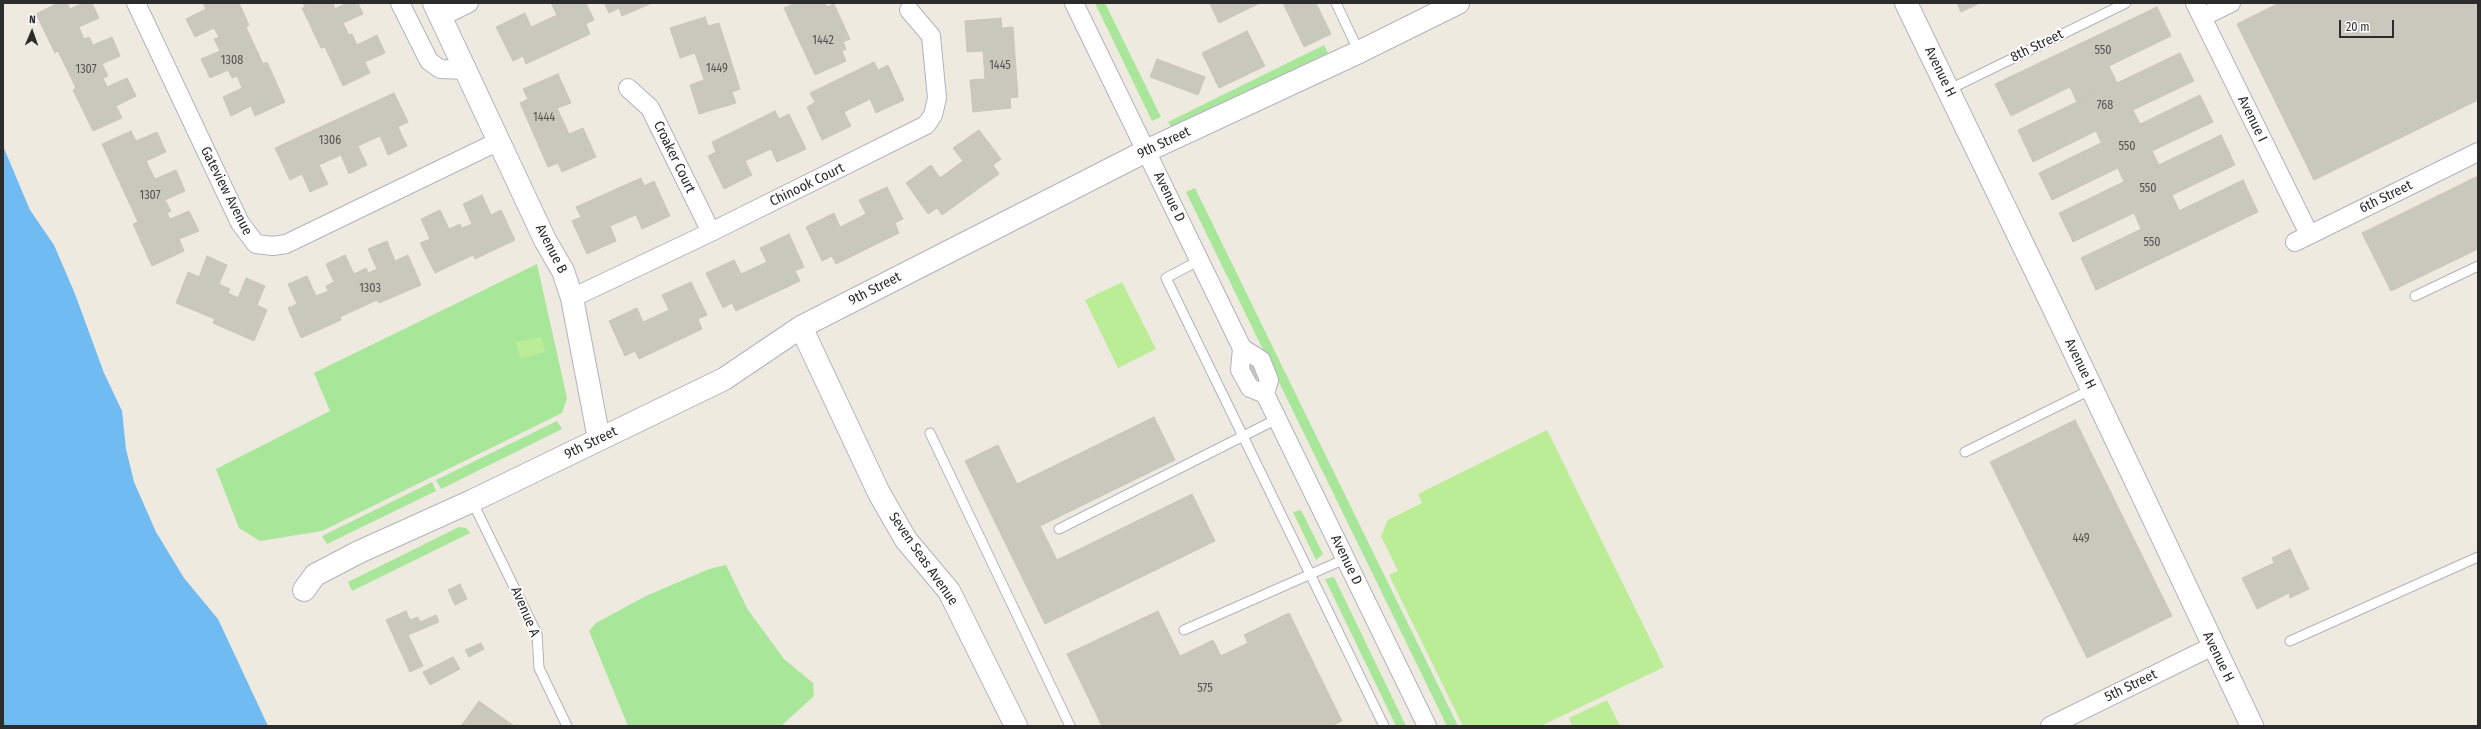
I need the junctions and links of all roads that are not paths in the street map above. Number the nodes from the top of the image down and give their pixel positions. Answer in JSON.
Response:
{"nodes":[{"id":1,"x":136,"y":3,"type":"edge"},
{"id":2,"x":400,"y":3,"type":"edge"},
{"id":3,"x":469,"y":3,"type":"edge"},
{"id":4,"x":1074,"y":3,"type":"edge"},
{"id":5,"x":1336,"y":3,"type":"edge"},
{"id":6,"x":1458,"y":3,"type":"edge"},
{"id":7,"x":1906,"y":3,"type":"edge"},
{"id":8,"x":2126,"y":3,"type":"edge"},
{"id":9,"x":2231,"y":3,"type":"edge"},
{"id":10,"x":438,"y":10,"type":"edge"},
{"id":11,"x":909,"y":10,"type":"dead end"},
{"id":12,"x":2199,"y":10,"type":"edge"},
{"id":13,"x":1359,"y":52,"type":"junction"},
{"id":14,"x":466,"y":70,"type":"junction"},
{"id":15,"x":628,"y":88,"type":"dead end"},
{"id":16,"x":1948,"y":90,"type":"junction"},
{"id":17,"x":499,"y":141,"type":"junction"},
{"id":18,"x":1146,"y":151,"type":"junction"},
{"id":19,"x":2478,"y":152,"type":"edge"},
{"id":20,"x":711,"y":232,"type":"junction"},
{"id":21,"x":2302,"y":238,"type":"joint"},
{"id":22,"x":1200,"y":260,"type":"junction"},
{"id":23,"x":2478,"y":266,"type":"edge"},
{"id":24,"x":2416,"y":296,"type":"dead end"},
{"id":25,"x":572,"y":298,"type":"junction"},
{"id":26,"x":801,"y":327,"type":"junction"},
{"id":27,"x":2092,"y":389,"type":"junction"},
{"id":28,"x":1277,"y":419,"type":"junction"},
{"id":29,"x":930,"y":433,"type":"dead end"},
{"id":30,"x":1243,"y":436,"type":"junction"},
{"id":31,"x":599,"y":439,"type":"junction"},
{"id":32,"x":1965,"y":452,"type":"dead end"},
{"id":33,"x":472,"y":501,"type":"junction"},
{"id":34,"x":1059,"y":529,"type":"dead end"},
{"id":35,"x":2478,"y":557,"type":"edge"},
{"id":36,"x":1345,"y":559,"type":"junction"},
{"id":37,"x":1311,"y":574,"type":"junction"},
{"id":38,"x":304,"y":590,"type":"dead end"},
{"id":39,"x":1184,"y":630,"type":"dead end"},
{"id":40,"x":2290,"y":641,"type":"dead end"},
{"id":41,"x":2213,"y":646,"type":"junction"},
{"id":42,"x":1012,"y":724,"type":"edge"},
{"id":43,"x":2054,"y":725,"type":"edge"},
{"id":44,"x":567,"y":726,"type":"edge"},
{"id":45,"x":1070,"y":726,"type":"edge"},
{"id":46,"x":1384,"y":726,"type":"edge"},
{"id":47,"x":1427,"y":726,"type":"edge"},
{"id":48,"x":2252,"y":726,"type":"edge"}],
"edges":[{"from":1,"to":17,"type":"street","name":"Gateview Avenue"},
{"from":2,"to":14,"type":"street"},
{"from":3,"to":10,"type":"street"},
{"from":4,"to":18,"type":"street","name":"Avenue D"},
{"from":5,"to":13,"type":"lane"},
{"from":6,"to":13,"type":"street","name":"9th Street"},
{"from":7,"to":16,"type":"street","name":"Avenue H"},
{"from":8,"to":16,"type":"lane","name":"8th Street"},
{"from":9,"to":12,"type":"street"},
{"from":10,"to":14,"type":"street","name":"Avenue B"},
{"from":11,"to":20,"type":"street","name":"Chinook Court"},
{"from":12,"to":21,"type":"street","name":"Avenue I"},
{"from":13,"to":18,"type":"street","name":"9th Street"},
{"from":14,"to":17,"type":"street","name":"Avenue B"},
{"from":15,"to":20,"type":"street","name":"Croaker Court"},
{"from":16,"to":27,"type":"street","name":"Avenue H"},
{"from":17,"to":25,"type":"street","name":"Avenue B"},
{"from":18,"to":22,"type":"street","name":"Avenue D"},
{"from":18,"to":26,"type":"street","name":"9th Street"},
{"from":19,"to":21,"type":"street","name":"6th Street"},
{"from":20,"to":25,"type":"street","name":"Chinook Court"},
{"from":22,"to":28,"type":"street","name":"Avenue D"},
{"from":22,"to":30,"type":"lane"},
{"from":23,"to":24,"type":"lane"},
{"from":25,"to":31,"type":"street","name":"Avenue B"},
{"from":26,"to":31,"type":"street","name":"9th Street"},
{"from":26,"to":42,"type":"street","name":"Seven Seas Avenue"},
{"from":27,"to":32,"type":"lane"},
{"from":27,"to":41,"type":"street","name":"Avenue H"},
{"from":28,"to":30,"type":"lane"},
{"from":28,"to":36,"type":"street","name":"Avenue D"},
{"from":29,"to":45,"type":"lane"},
{"from":30,"to":34,"type":"lane"},
{"from":30,"to":37,"type":"lane"},
{"from":31,"to":33,"type":"street","name":"9th Street"},
{"from":33,"to":38,"type":"street","name":"9th Street"},
{"from":33,"to":44,"type":"lane","name":"Avenue A"},
{"from":35,"to":40,"type":"lane"},
{"from":36,"to":37,"type":"lane"},
{"from":36,"to":47,"type":"street","name":"Avenue D"},
{"from":37,"to":39,"type":"lane"},
{"from":37,"to":46,"type":"lane"},
{"from":41,"to":43,"type":"street","name":"5th Street"},
{"from":41,"to":48,"type":"street","name":"Avenue H"}]}
